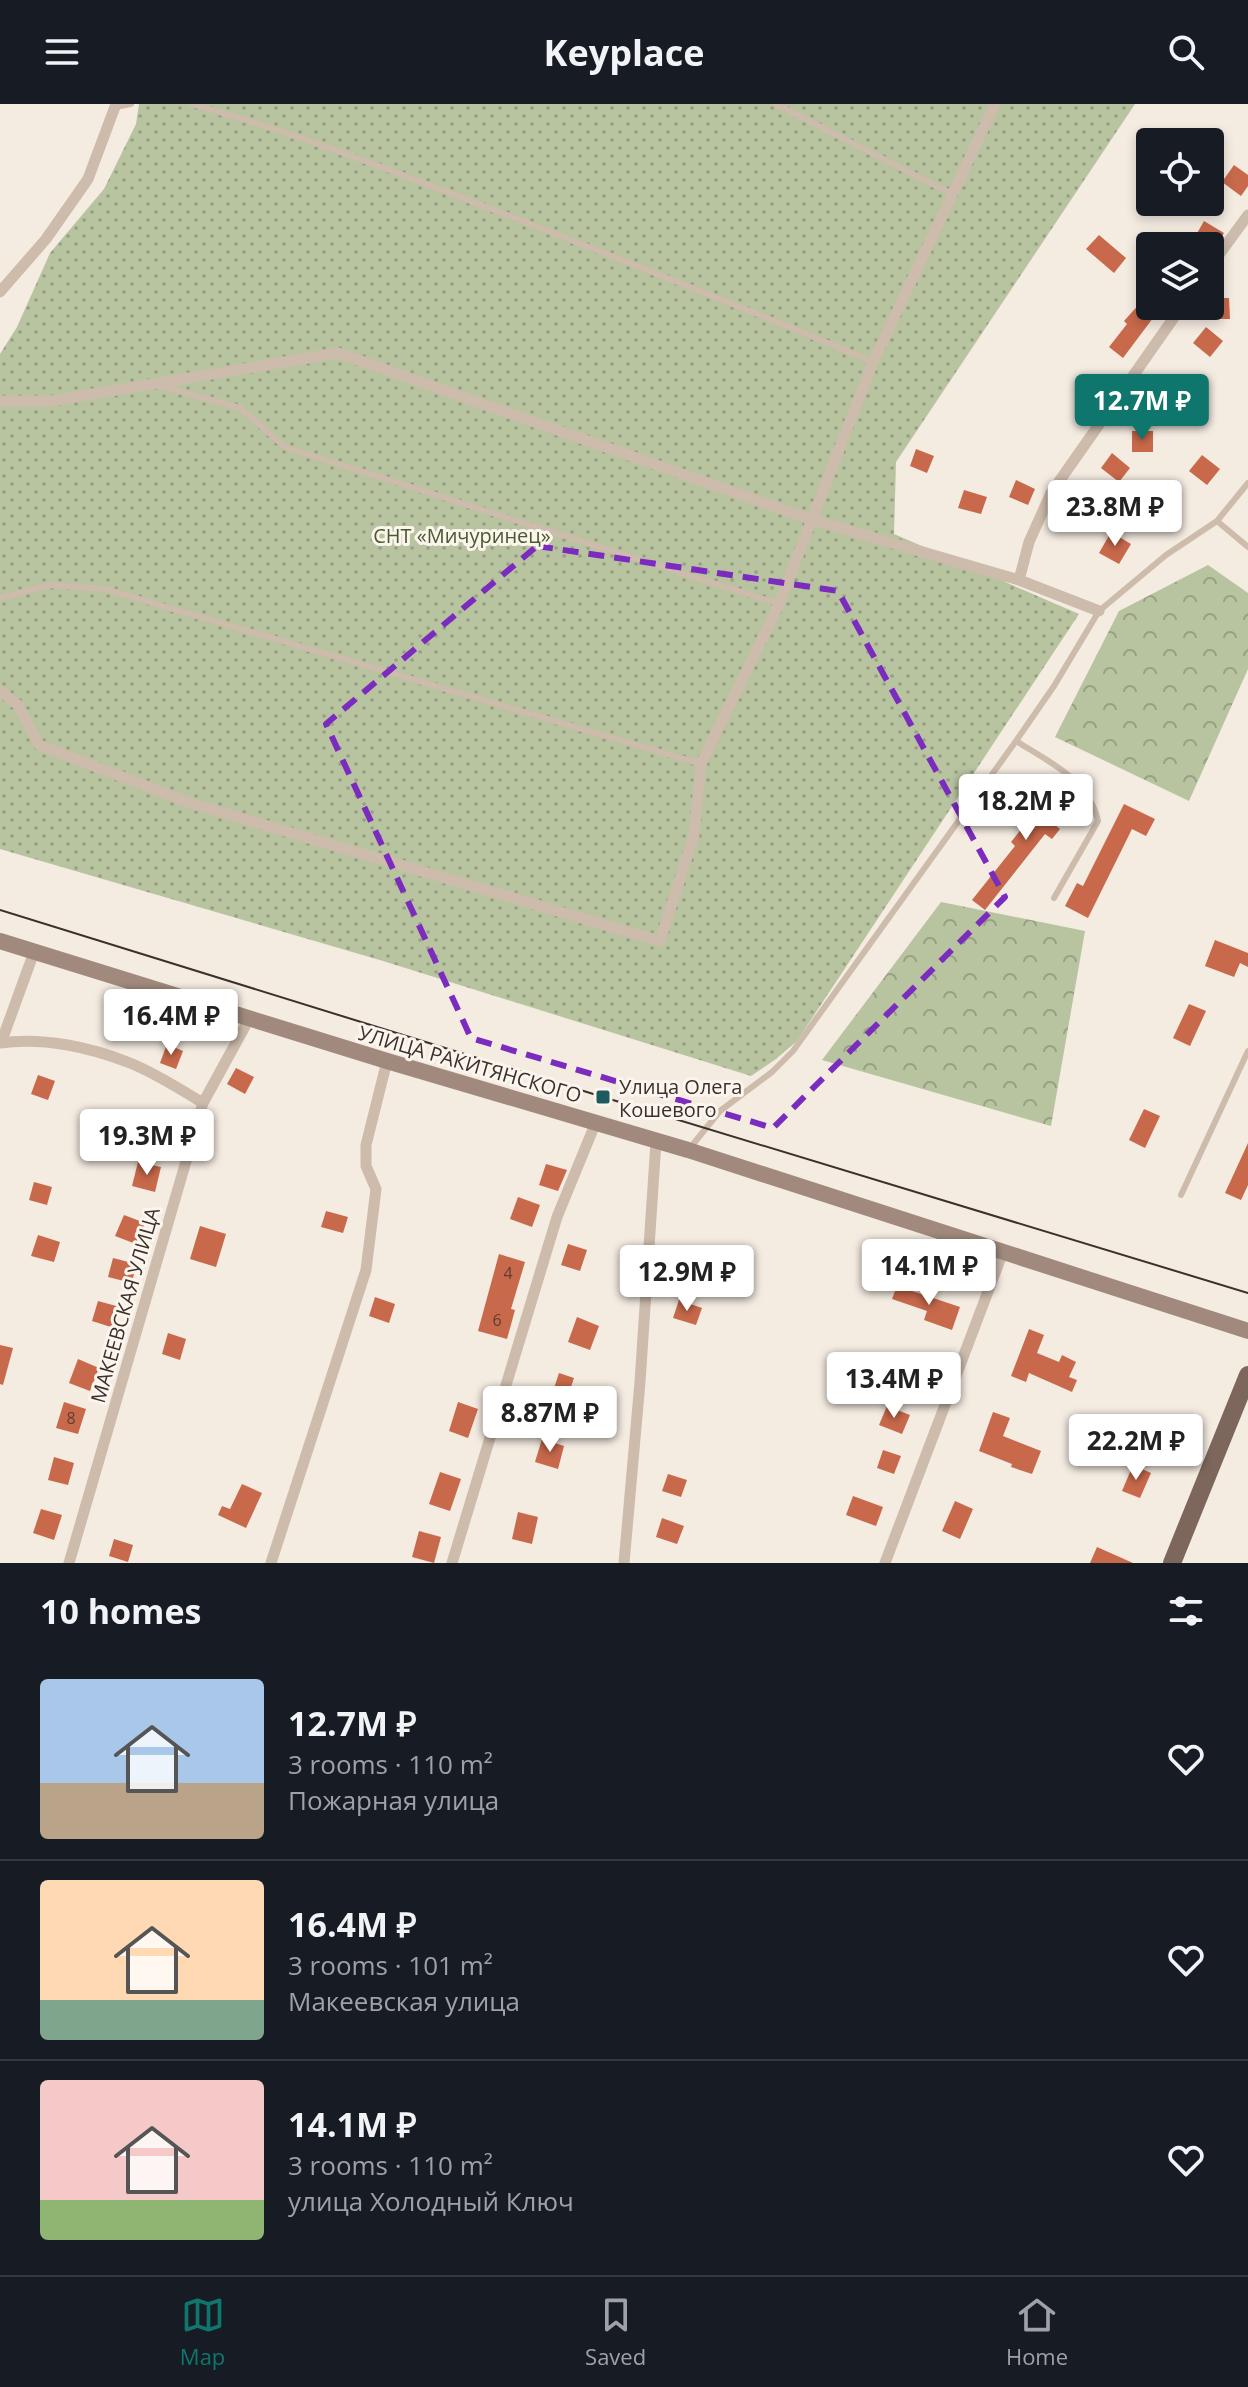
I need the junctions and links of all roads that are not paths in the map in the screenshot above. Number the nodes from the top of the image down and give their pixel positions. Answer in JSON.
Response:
{"nodes":[{"id":1,"x":131,"y":104,"type":"edge"},
{"id":2,"x":192,"y":104,"type":"edge"},
{"id":3,"x":776,"y":104,"type":"edge"},
{"id":4,"x":995,"y":104,"type":"edge"},
{"id":5,"x":116,"y":105,"type":"edge"},
{"id":6,"x":952,"y":194,"type":"junction"},
{"id":7,"x":1248,"y":215,"type":"edge"},
{"id":8,"x":1224,"y":248,"type":"edge"},
{"id":9,"x":0,"y":292,"type":"edge"},
{"id":10,"x":1172,"y":320,"type":"edge"},
{"id":11,"x":873,"y":362,"type":"junction"},
{"id":12,"x":156,"y":385,"type":"junction"},
{"id":13,"x":0,"y":401,"type":"edge"},
{"id":14,"x":1248,"y":483,"type":"edge"},
{"id":15,"x":813,"y":520,"type":"junction"},
{"id":16,"x":1217,"y":521,"type":"junction"},
{"id":17,"x":1248,"y":547,"type":"edge"},
{"id":18,"x":1019,"y":580,"type":"junction"},
{"id":19,"x":0,"y":598,"type":"edge"},
{"id":20,"x":779,"y":604,"type":"junction"},
{"id":21,"x":1099,"y":611,"type":"junction"},
{"id":22,"x":0,"y":691,"type":"edge"},
{"id":23,"x":1016,"y":741,"type":"junction"},
{"id":24,"x":701,"y":764,"type":"junction"},
{"id":25,"x":1054,"y":898,"type":"dead end"},
{"id":26,"x":0,"y":941,"type":"edge"},
{"id":27,"x":34,"y":952,"type":"junction"},
{"id":28,"x":249,"y":1019,"type":"junction"},
{"id":29,"x":0,"y":1043,"type":"edge"},
{"id":30,"x":1248,"y":1051,"type":"edge"},
{"id":31,"x":387,"y":1061,"type":"junction"},
{"id":32,"x":203,"y":1103,"type":"junction"},
{"id":33,"x":596,"y":1122,"type":"junction"},
{"id":34,"x":656,"y":1142,"type":"junction"},
{"id":35,"x":688,"y":1150,"type":"junction"},
{"id":36,"x":1181,"y":1195,"type":"dead end"},
{"id":37,"x":1003,"y":1252,"type":"junction"},
{"id":38,"x":1248,"y":1331,"type":"edge"},
{"id":39,"x":1248,"y":1375,"type":"edge"},
{"id":40,"x":69,"y":1563,"type":"edge"},
{"id":41,"x":271,"y":1563,"type":"edge"},
{"id":42,"x":452,"y":1563,"type":"edge"},
{"id":43,"x":624,"y":1563,"type":"edge"},
{"id":44,"x":885,"y":1563,"type":"edge"},
{"id":45,"x":1172,"y":1563,"type":"edge"}],
"edges":[{"from":1,"to":5,"type":"lane"},
{"from":2,"to":11,"type":"lane"},
{"from":3,"to":6,"type":"lane"},
{"from":4,"to":6,"type":"street"},
{"from":5,"to":9,"type":"street"},
{"from":6,"to":11,"type":"street"},
{"from":7,"to":8,"type":"street"},
{"from":10,"to":18,"type":"street"},
{"from":11,"to":15,"type":"street"},
{"from":12,"to":13,"type":"street"},
{"from":12,"to":15,"type":"street"},
{"from":12,"to":20,"type":"lane"},
{"from":14,"to":16,"type":"lane"},
{"from":15,"to":18,"type":"street"},
{"from":15,"to":20,"type":"street"},
{"from":16,"to":17,"type":"lane"},
{"from":16,"to":21,"type":"lane"},
{"from":18,"to":21,"type":"street"},
{"from":19,"to":24,"type":"lane"},
{"from":20,"to":24,"type":"street"},
{"from":21,"to":23,"type":"lane"},
{"from":22,"to":24,"type":"street"},
{"from":23,"to":25,"type":"lane"},
{"from":23,"to":35,"type":"lane"},
{"from":26,"to":27,"type":"main road","name":"УЛИЦА РАКИТЯНСКОГО"},
{"from":27,"to":28,"type":"main road","name":"УЛИЦА РАКИТЯНСКОГО"},
{"from":27,"to":29,"type":"street"},
{"from":28,"to":31,"type":"main road","name":"УЛИЦА РАКИТЯНСКОГО"},
{"from":28,"to":32,"type":"street","name":"МАКЕЕВСКАЯ УЛИЦА"},
{"from":29,"to":32,"type":"street"},
{"from":30,"to":36,"type":"lane"},
{"from":31,"to":33,"type":"main road","name":"УЛИЦА РАКИТЯНСКОГО"},
{"from":31,"to":41,"type":"street"},
{"from":32,"to":40,"type":"street","name":"МАКЕЕВСКАЯ УЛИЦА"},
{"from":33,"to":34,"type":"main road","name":"УЛИЦА РАКИТЯНСКОГО"},
{"from":33,"to":42,"type":"street"},
{"from":34,"to":35,"type":"main road","name":"УЛИЦА РАКИТЯНСКОГО"},
{"from":34,"to":43,"type":"street"},
{"from":35,"to":37,"type":"main road","name":"УЛИЦА РАКИТЯНСКОГО"},
{"from":37,"to":38,"type":"main road","name":"УЛИЦА РАКИТЯНСКОГО"},
{"from":37,"to":44,"type":"street"},
{"from":39,"to":45,"type":"main road"}]}
